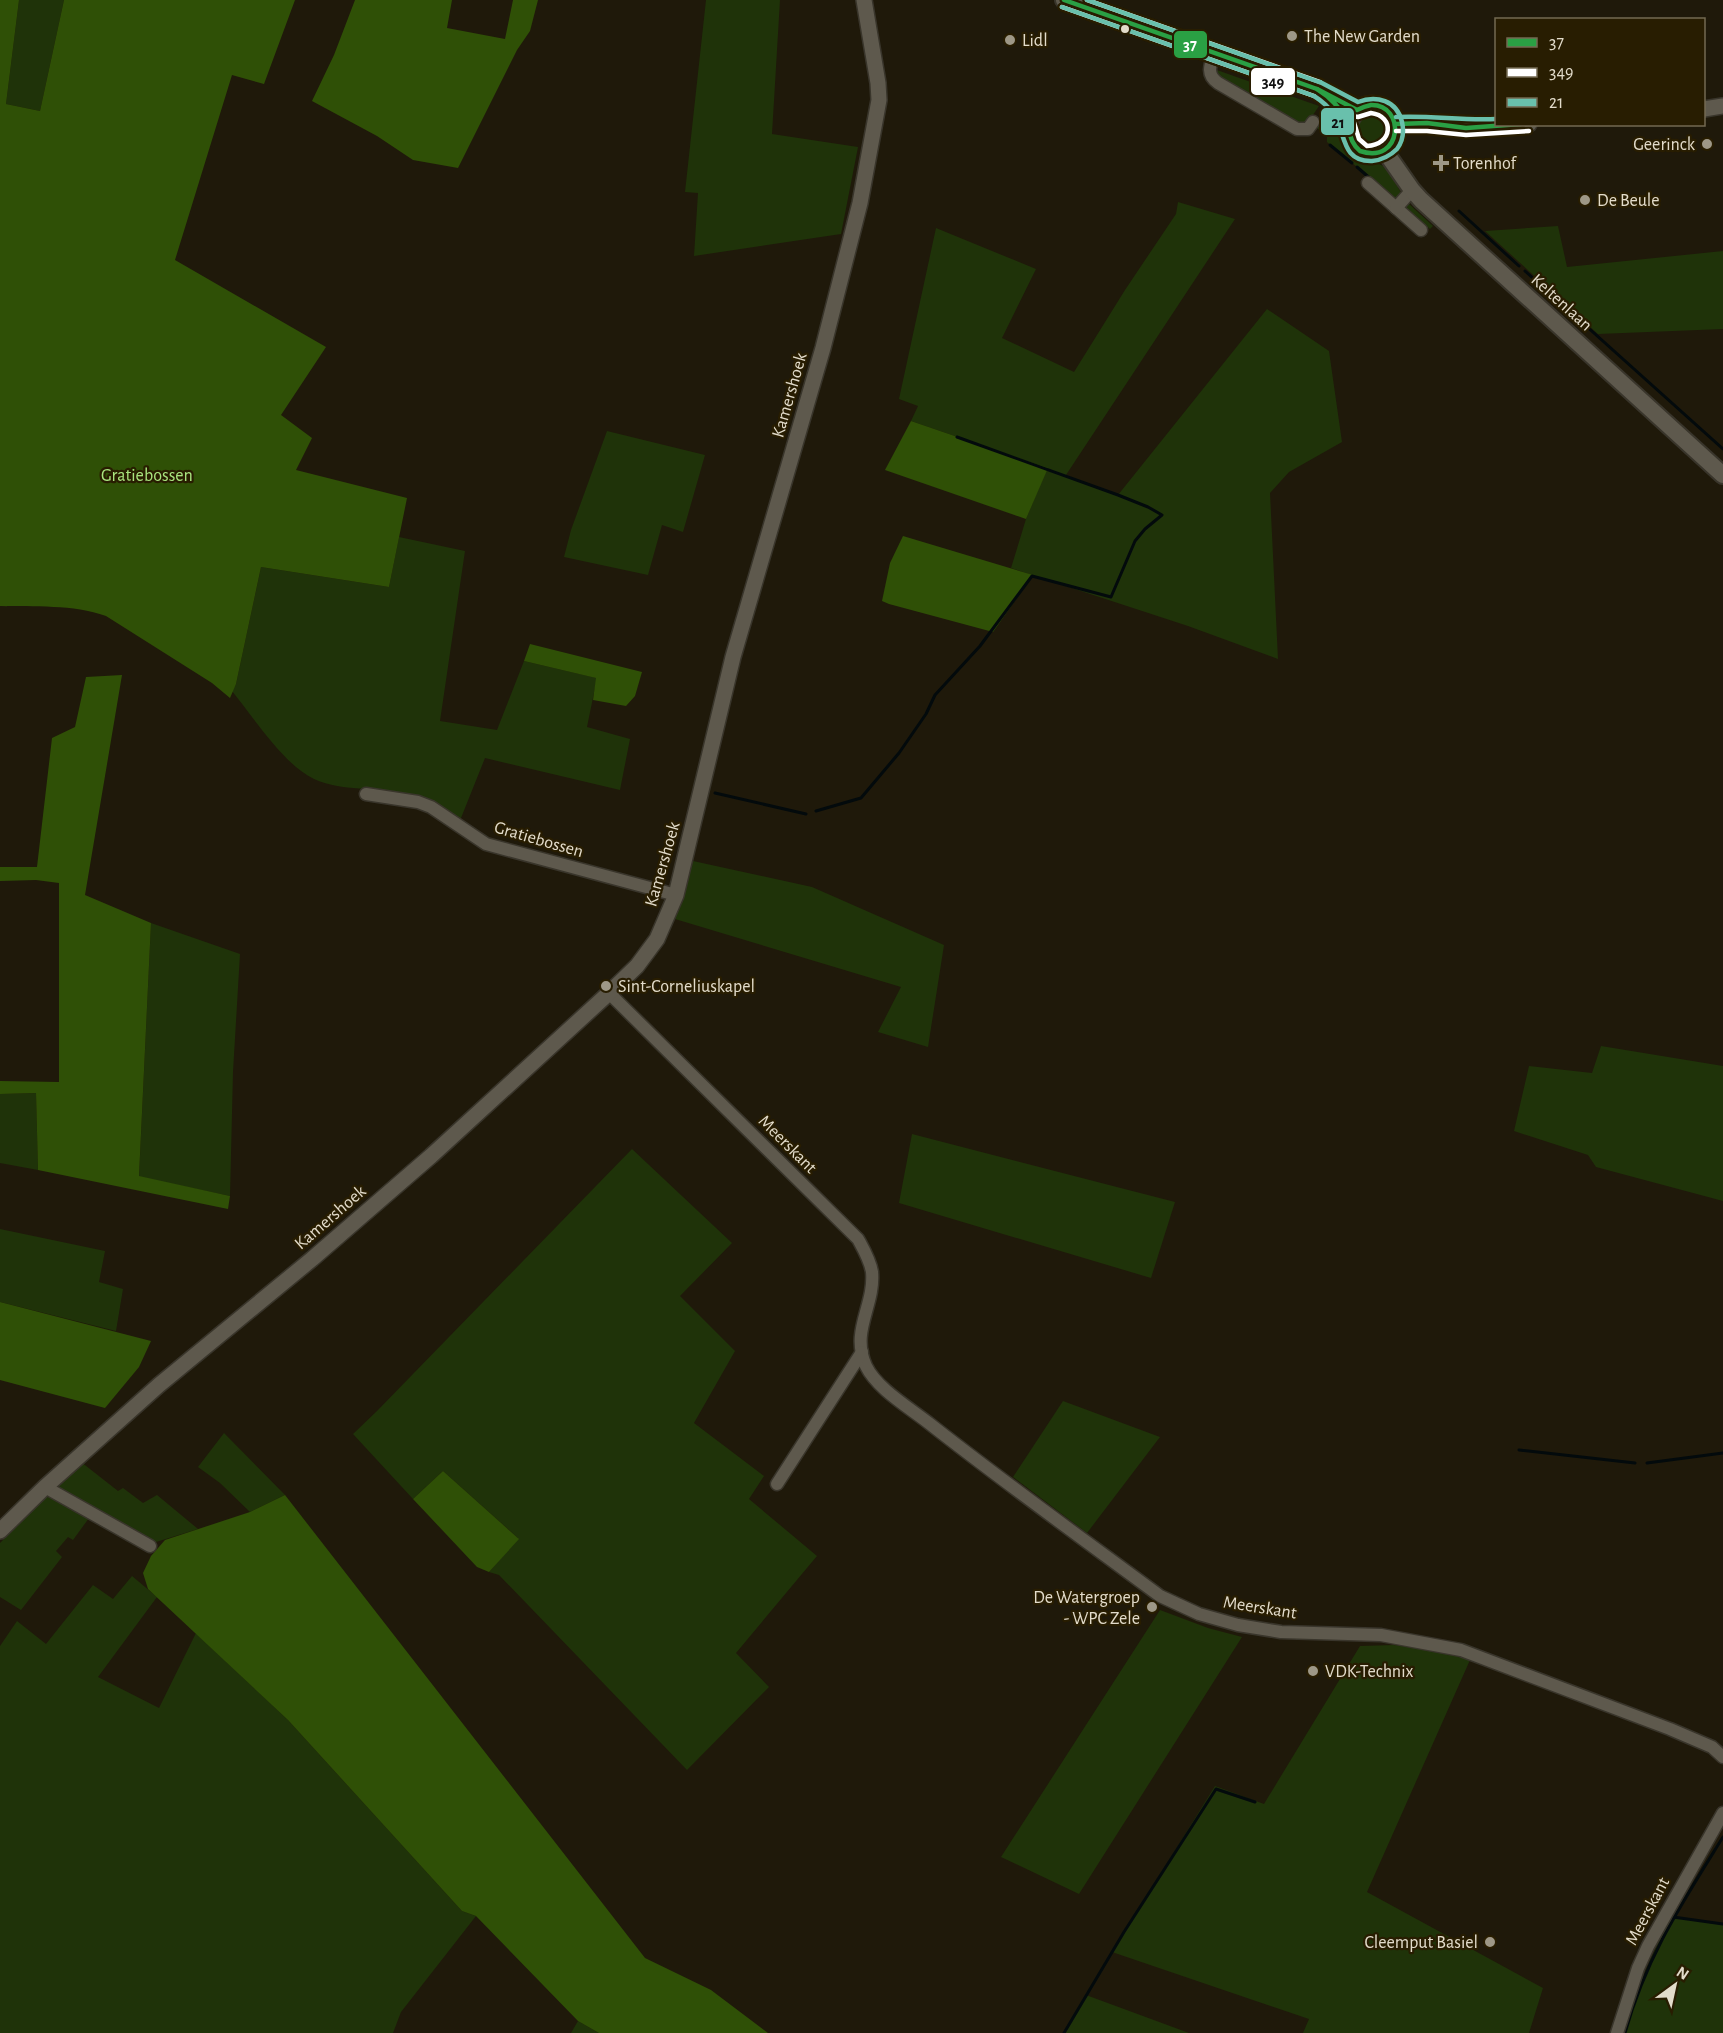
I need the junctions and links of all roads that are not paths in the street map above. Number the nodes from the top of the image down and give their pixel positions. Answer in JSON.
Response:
{"nodes":[{"id":1,"x":864,"y":0,"type":"edge"},
{"id":2,"x":1064,"y":0,"type":"edge"},
{"id":3,"x":1214,"y":54,"type":"junction"},
{"id":4,"x":1329,"y":96,"type":"junction"},
{"id":5,"x":1723,"y":106,"type":"edge"},
{"id":6,"x":1705,"y":109,"type":"edge"},
{"id":7,"x":1357,"y":110,"type":"junction"},
{"id":8,"x":1313,"y":122,"type":"dead end"},
{"id":9,"x":1396,"y":124,"type":"junction"},
{"id":10,"x":1498,"y":126,"type":"edge"},
{"id":11,"x":1348,"y":127,"type":"junction"},
{"id":12,"x":1384,"y":150,"type":"junction"},
{"id":13,"x":1368,"y":183,"type":"dead end"},
{"id":14,"x":1412,"y":190,"type":"junction"},
{"id":15,"x":1396,"y":208,"type":"junction"},
{"id":16,"x":1421,"y":230,"type":"dead end"},
{"id":17,"x":1723,"y":475,"type":"edge"},
{"id":18,"x":366,"y":794,"type":"dead end"},
{"id":19,"x":676,"y":895,"type":"junction"},
{"id":20,"x":609,"y":993,"type":"junction"},
{"id":21,"x":862,"y":1352,"type":"junction"},
{"id":22,"x":777,"y":1484,"type":"dead end"},
{"id":23,"x":45,"y":1487,"type":"junction"},
{"id":24,"x":0,"y":1531,"type":"edge"},
{"id":25,"x":150,"y":1546,"type":"dead end"},
{"id":26,"x":1723,"y":1757,"type":"edge"},
{"id":27,"x":1723,"y":1813,"type":"edge"},
{"id":28,"x":1617,"y":2033,"type":"edge"}],
"edges":[{"from":1,"to":19,"type":"street","name":"Kamershoek"},
{"from":2,"to":3,"type":"main road"},
{"from":3,"to":4,"type":"main road"},
{"from":3,"to":8,"type":"street"},
{"from":4,"to":7,"type":"main road"},
{"from":4,"to":11,"type":"main road"},
{"from":5,"to":6,"type":"street"},
{"from":7,"to":9,"type":"main road"},
{"from":7,"to":11,"type":"main road"},
{"from":9,"to":10,"type":"street"},
{"from":9,"to":12,"type":"main road"},
{"from":11,"to":12,"type":"main road"},
{"from":12,"to":14,"type":"main road","name":"Keltenlaan"},
{"from":13,"to":15,"type":"street"},
{"from":14,"to":15,"type":"street"},
{"from":14,"to":17,"type":"main road","name":"Keltenlaan"},
{"from":15,"to":16,"type":"street"},
{"from":18,"to":19,"type":"street","name":"Gratiebossen"},
{"from":19,"to":20,"type":"street","name":"Kamershoek"},
{"from":20,"to":21,"type":"street","name":"Meerskant"},
{"from":20,"to":23,"type":"street","name":"Kamershoek"},
{"from":21,"to":22,"type":"street"},
{"from":21,"to":26,"type":"street","name":"Meerskant"},
{"from":23,"to":24,"type":"street","name":"Kamershoek"},
{"from":23,"to":25,"type":"street"},
{"from":27,"to":28,"type":"street","name":"Meerskant"}]}
